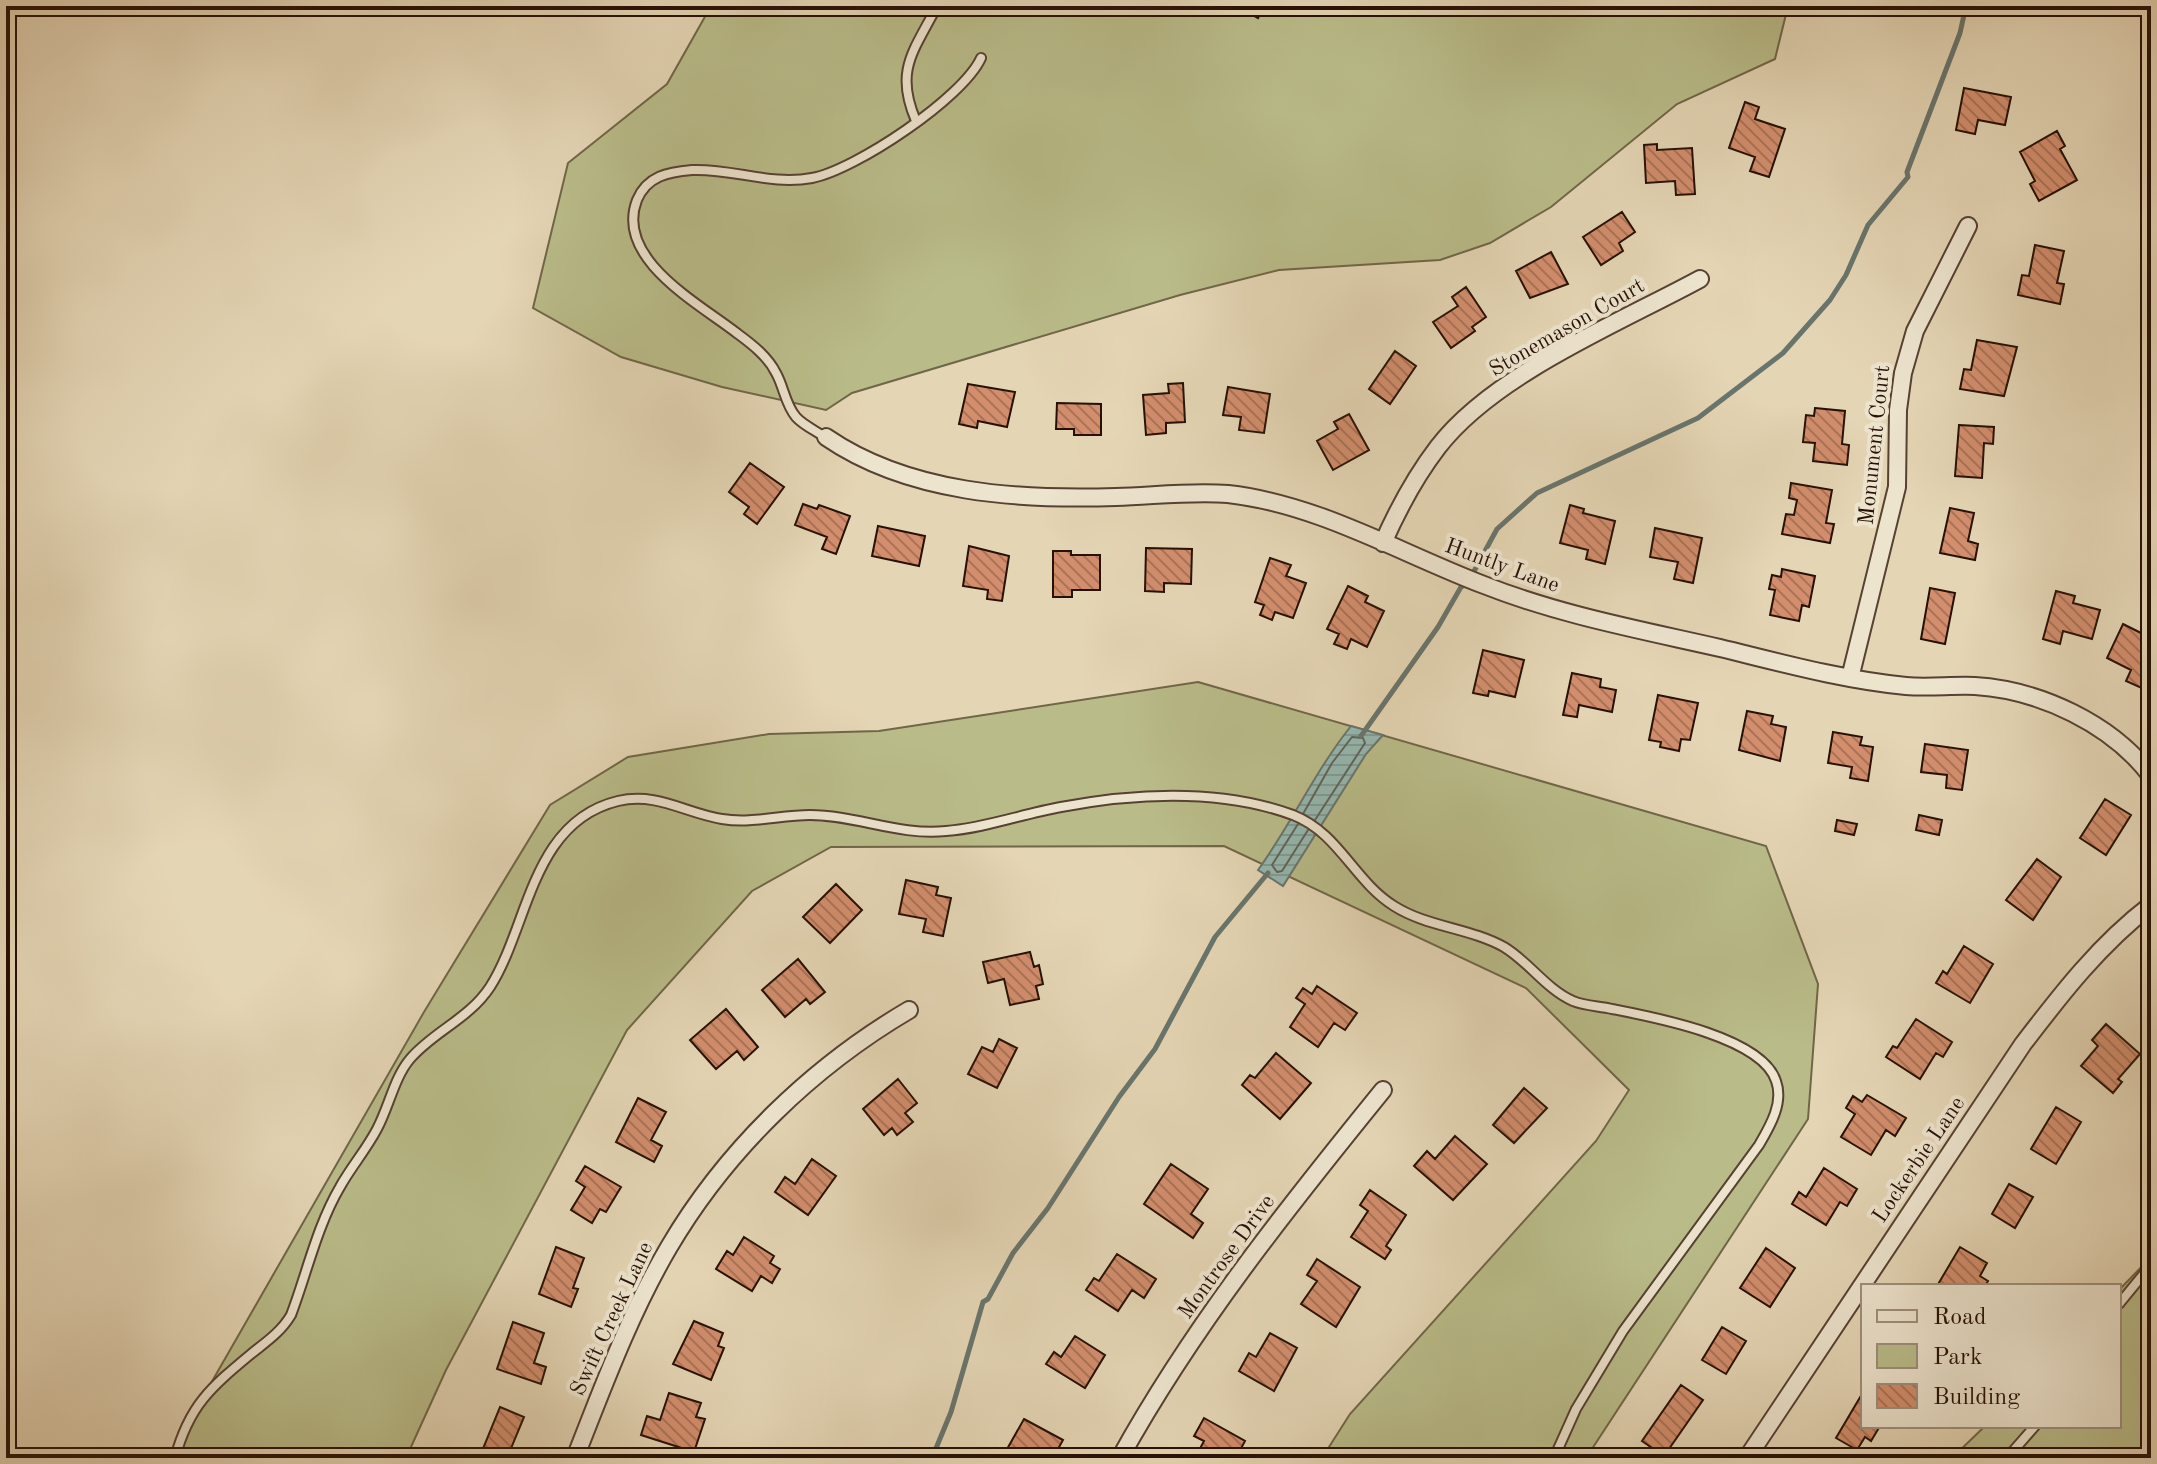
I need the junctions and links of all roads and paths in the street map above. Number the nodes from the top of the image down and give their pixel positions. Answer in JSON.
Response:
{"nodes":[{"id":1,"x":937,"y":6,"type":"edge"},
{"id":2,"x":981,"y":58,"type":"dead end"},
{"id":3,"x":916,"y":121,"type":"junction"},
{"id":4,"x":1968,"y":226,"type":"dead end"},
{"id":5,"x":1700,"y":279,"type":"dead end"},
{"id":6,"x":826,"y":437,"type":"joint"},
{"id":7,"x":1383,"y":543,"type":"junction"},
{"id":8,"x":1850,"y":678,"type":"junction"},
{"id":9,"x":2151,"y":776,"type":"edge"},
{"id":10,"x":2151,"y":905,"type":"edge"},
{"id":11,"x":909,"y":1010,"type":"dead end"},
{"id":12,"x":1383,"y":1090,"type":"dead end"},
{"id":13,"x":2151,"y":1265,"type":"edge"},
{"id":14,"x":1863,"y":1284,"type":"edge"},
{"id":15,"x":1861,"y":1287,"type":"edge"},
{"id":16,"x":2121,"y":1302,"type":"edge"},
{"id":17,"x":2033,"y":1428,"type":"edge"},
{"id":18,"x":175,"y":1458,"type":"edge"},
{"id":19,"x":575,"y":1458,"type":"edge"},
{"id":20,"x":1120,"y":1458,"type":"edge"},
{"id":21,"x":1554,"y":1458,"type":"edge"},
{"id":22,"x":1747,"y":1458,"type":"edge"},
{"id":23,"x":2007,"y":1458,"type":"edge"}],
"edges":[{"from":1,"to":3,"type":"lane"},
{"from":2,"to":3,"type":"lane"},
{"from":3,"to":6,"type":"lane"},
{"from":4,"to":8,"type":"street","name":"Monument Court"},
{"from":5,"to":7,"type":"street","name":"Stonemason Court"},
{"from":6,"to":7,"type":"street","name":"Huntly Lane"},
{"from":7,"to":8,"type":"street","name":"Huntly Lane"},
{"from":8,"to":9,"type":"street","name":"Huntly Lane"},
{"from":10,"to":14,"type":"street","name":"Lockerbie Lane"},
{"from":11,"to":19,"type":"street","name":"Swift Creek Lane"},
{"from":12,"to":20,"type":"street","name":"Montrose Drive"},
{"from":13,"to":16,"type":"lane"},
{"from":15,"to":22,"type":"street","name":"Lockerbie Lane"},
{"from":17,"to":23,"type":"lane"},
{"from":18,"to":21,"type":"lane"}]}
